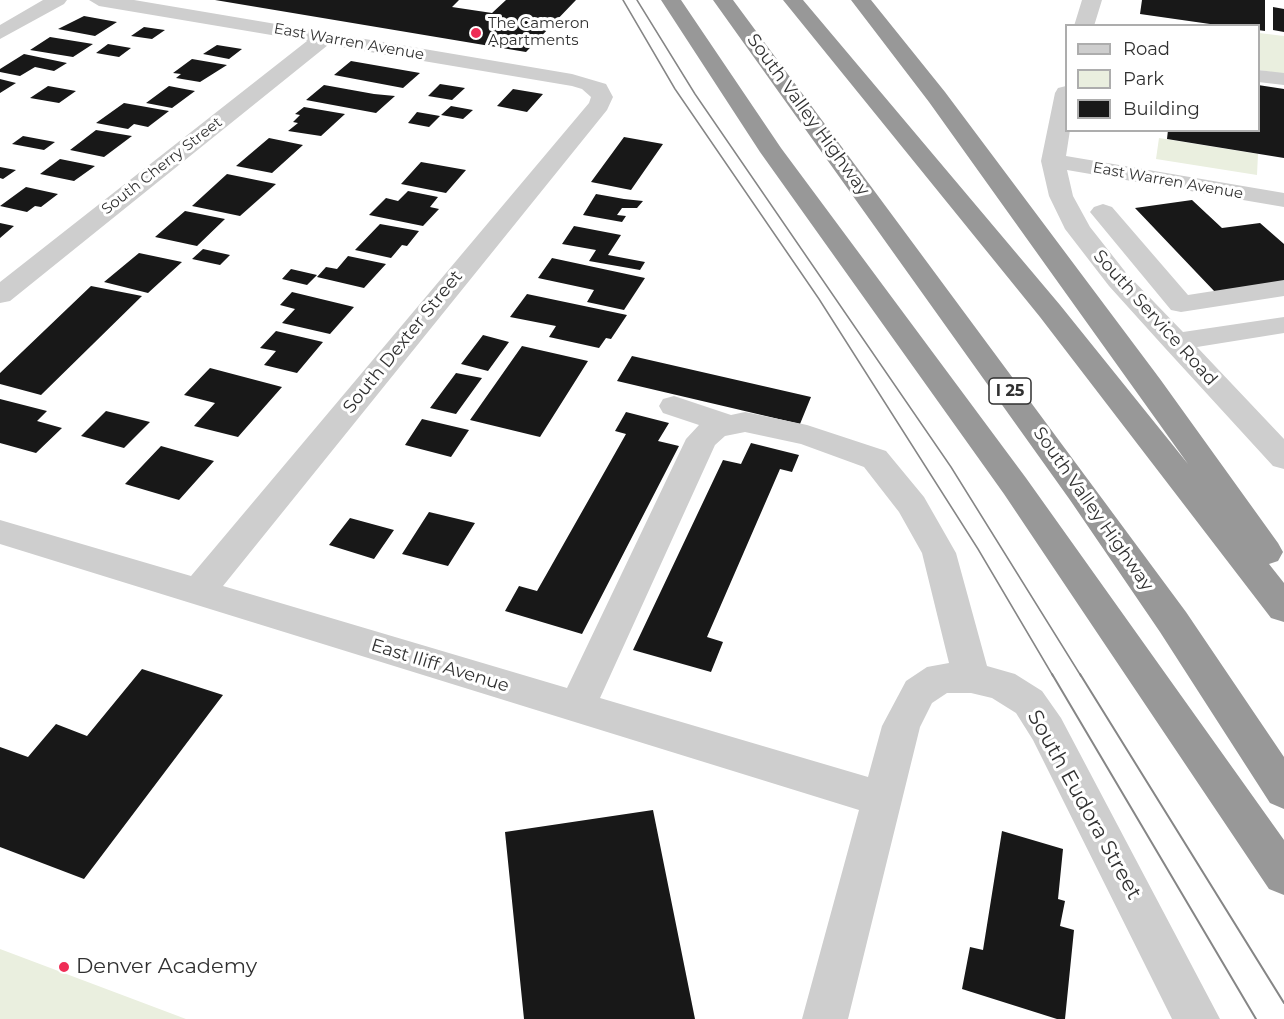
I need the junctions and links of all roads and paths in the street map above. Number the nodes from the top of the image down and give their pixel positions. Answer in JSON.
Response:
{"nodes":[{"id":1,"x":57,"y":0,"type":"edge"},
{"id":2,"x":99,"y":0,"type":"edge"},
{"id":3,"x":671,"y":0,"type":"edge"},
{"id":4,"x":723,"y":0,"type":"edge"},
{"id":5,"x":793,"y":0,"type":"edge"},
{"id":6,"x":861,"y":0,"type":"edge"},
{"id":7,"x":1086,"y":1,"type":"edge"},
{"id":8,"x":1084,"y":24,"type":"edge"},
{"id":9,"x":0,"y":33,"type":"edge"},
{"id":10,"x":324,"y":38,"type":"junction"},
{"id":11,"x":1260,"y":75,"type":"edge"},
{"id":12,"x":1284,"y":79,"type":"edge"},
{"id":13,"x":598,"y":89,"type":"joint"},
{"id":14,"x":1065,"y":98,"type":"edge"},
{"id":15,"x":1053,"y":161,"type":"junction"},
{"id":16,"x":1284,"y":200,"type":"edge"},
{"id":17,"x":1078,"y":229,"type":"junction"},
{"id":18,"x":1284,"y":288,"type":"edge"},
{"id":19,"x":0,"y":295,"type":"edge"},
{"id":20,"x":1179,"y":301,"type":"junction"},
{"id":21,"x":1142,"y":306,"type":"junction"},
{"id":22,"x":1284,"y":325,"type":"edge"},
{"id":23,"x":1175,"y":342,"type":"junction"},
{"id":24,"x":674,"y":406,"type":"dead end"},
{"id":25,"x":729,"y":425,"type":"junction"},
{"id":26,"x":1284,"y":458,"type":"edge"},
{"id":27,"x":0,"y":532,"type":"edge"},
{"id":28,"x":1284,"y":578,"type":"edge"},
{"id":29,"x":196,"y":593,"type":"junction"},
{"id":30,"x":1284,"y":608,"type":"edge"},
{"id":31,"x":971,"y":678,"type":"junction"},
{"id":32,"x":577,"y":707,"type":"junction"},
{"id":33,"x":1284,"y":791,"type":"edge"},
{"id":34,"x":880,"y":799,"type":"junction"},
{"id":35,"x":1284,"y":875,"type":"edge"},
{"id":36,"x":825,"y":1019,"type":"edge"},
{"id":37,"x":1197,"y":1019,"type":"edge"}],
"edges":[{"from":1,"to":9,"type":"street"},
{"from":2,"to":10,"type":"street","name":"East Warren Avenue"},
{"from":3,"to":35,"type":"highway"},
{"from":4,"to":33,"type":"highway","name":"South Valley Highway","number":"I 25"},
{"from":5,"to":30,"type":"highway"},
{"from":6,"to":28,"type":"highway"},
{"from":7,"to":8,"type":"street"},
{"from":10,"to":13,"type":"street","name":"East Warren Avenue"},
{"from":10,"to":19,"type":"street","name":"South Cherry Street"},
{"from":11,"to":12,"type":"street"},
{"from":13,"to":29,"type":"street","name":"South Dexter Street"},
{"from":14,"to":15,"type":"street"},
{"from":15,"to":16,"type":"street","name":"East Warren Avenue"},
{"from":15,"to":17,"type":"street","name":"South Service Road"},
{"from":17,"to":20,"type":"street"},
{"from":17,"to":21,"type":"street","name":"South Service Road"},
{"from":18,"to":20,"type":"street"},
{"from":20,"to":21,"type":"street"},
{"from":21,"to":23,"type":"street","name":"South Service Road"},
{"from":22,"to":23,"type":"street"},
{"from":23,"to":26,"type":"street","name":"South Service Road"},
{"from":24,"to":25,"type":"street"},
{"from":25,"to":31,"type":"street"},
{"from":25,"to":32,"type":"street"},
{"from":27,"to":29,"type":"street","name":"East Iliff Avenue"},
{"from":29,"to":32,"type":"street","name":"East Iliff Avenue"},
{"from":31,"to":34,"type":"street","name":"South Eudora Street"},
{"from":31,"to":37,"type":"street","name":"South Eudora Street"},
{"from":32,"to":34,"type":"street","name":"East Iliff Avenue"},
{"from":34,"to":36,"type":"street","name":"South Eudora Street"}]}
